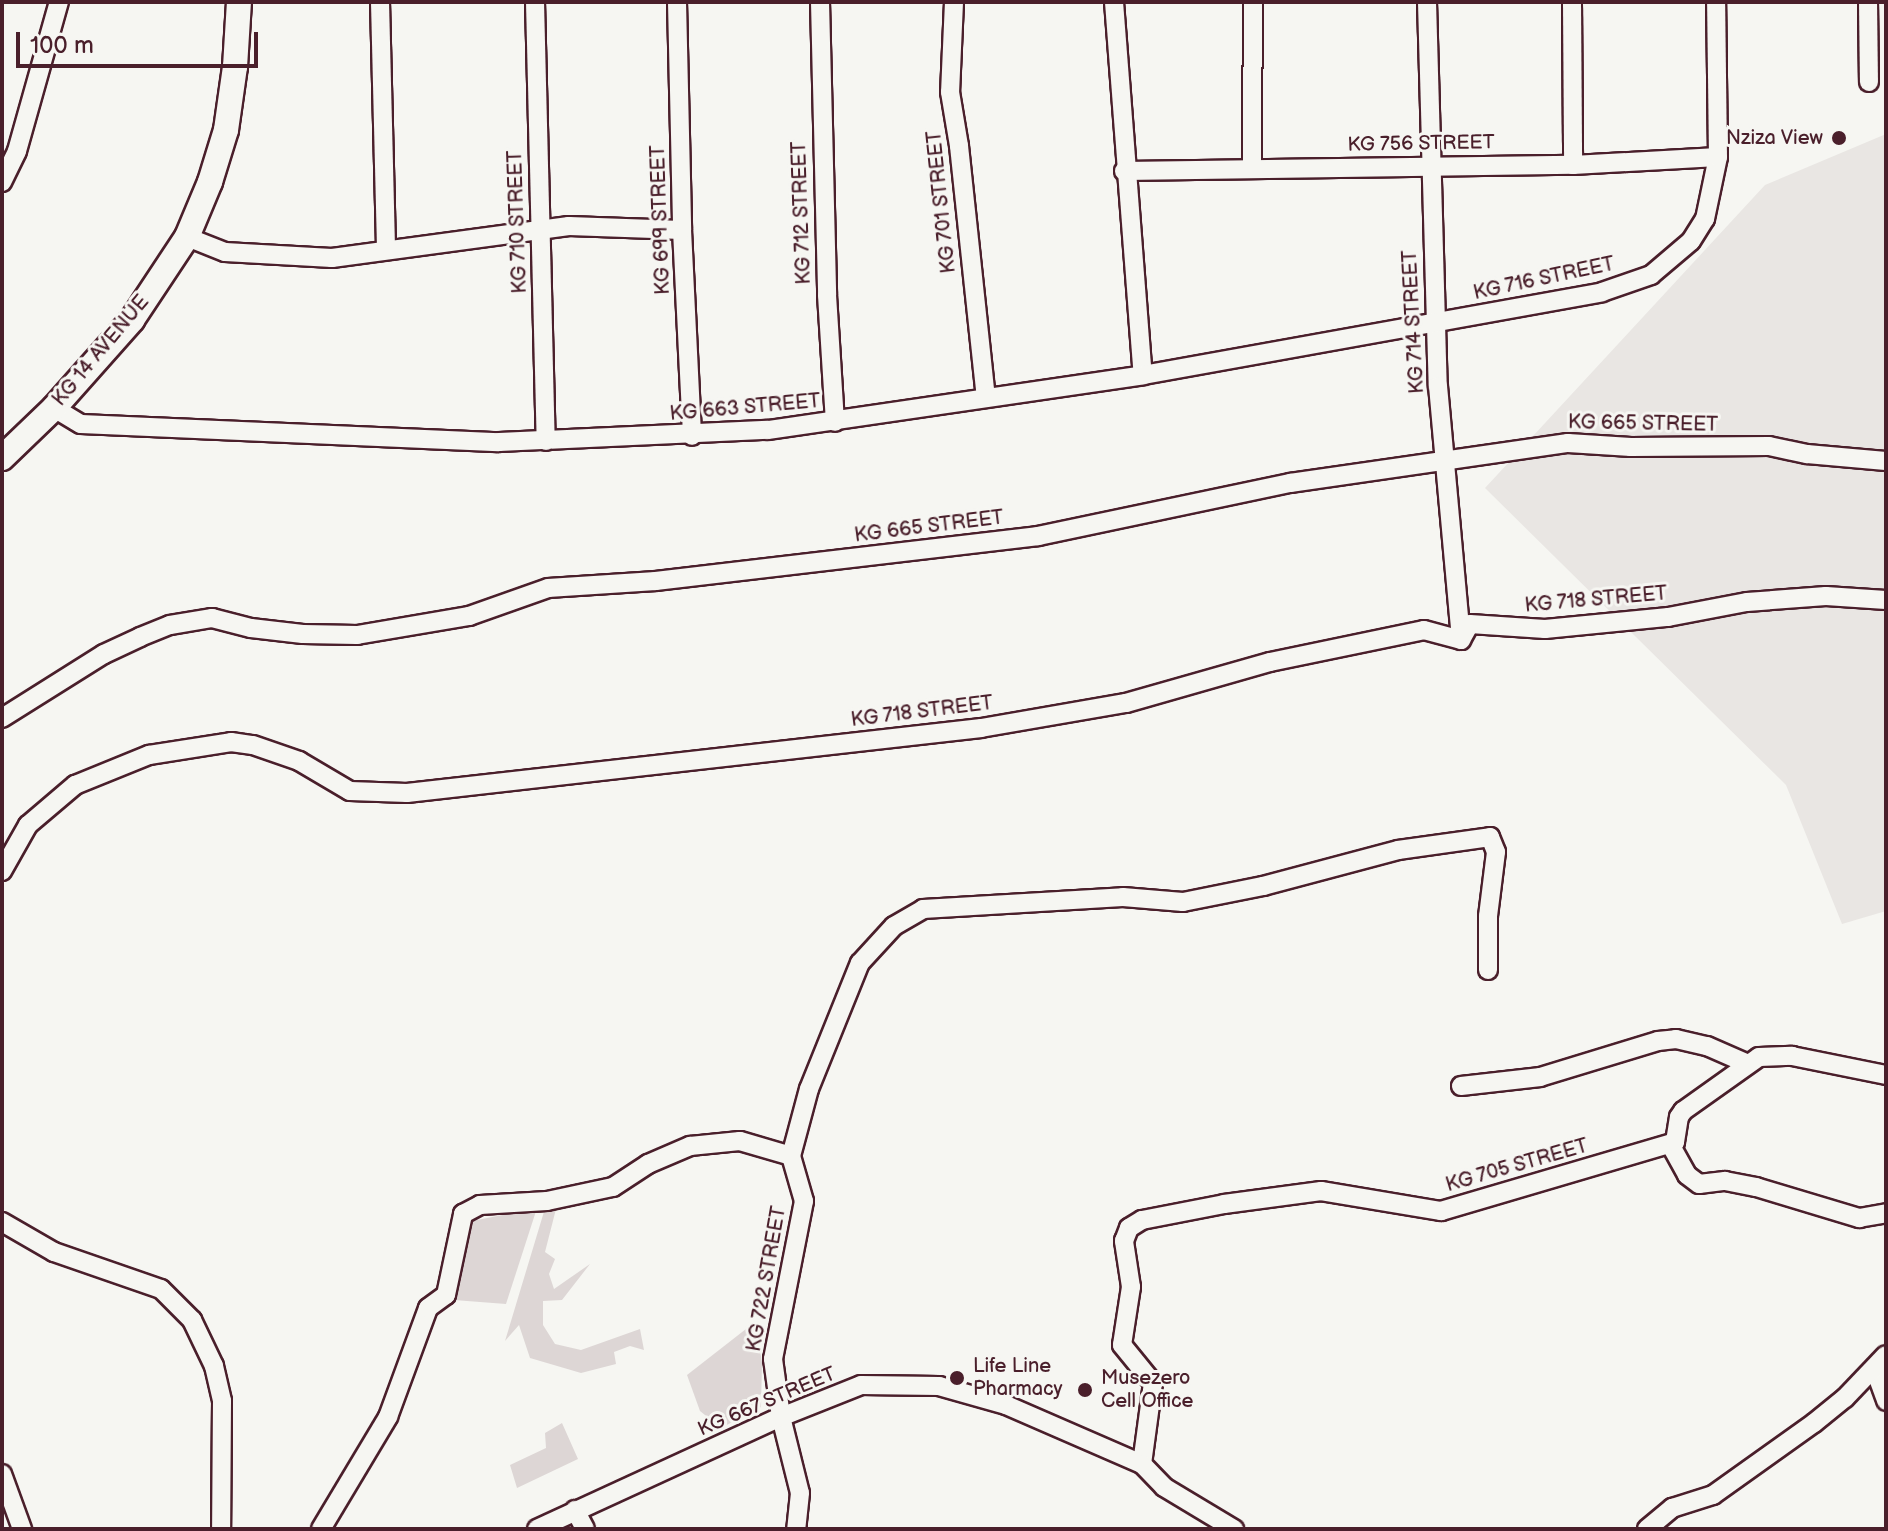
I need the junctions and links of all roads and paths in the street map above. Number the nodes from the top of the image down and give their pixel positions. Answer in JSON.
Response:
{"nodes":[{"id":1,"x":59,"y":2,"type":"edge"},
{"id":2,"x":239,"y":2,"type":"edge"},
{"id":3,"x":380,"y":2,"type":"edge"},
{"id":4,"x":535,"y":2,"type":"edge"},
{"id":5,"x":677,"y":2,"type":"edge"},
{"id":6,"x":820,"y":2,"type":"edge"},
{"id":7,"x":954,"y":2,"type":"edge"},
{"id":8,"x":1114,"y":2,"type":"edge"},
{"id":9,"x":1253,"y":2,"type":"edge"},
{"id":10,"x":1427,"y":2,"type":"edge"},
{"id":11,"x":1572,"y":2,"type":"edge"},
{"id":12,"x":1716,"y":2,"type":"edge"},
{"id":13,"x":1868,"y":2,"type":"edge"},
{"id":14,"x":1869,"y":82,"type":"dead end"},
{"id":15,"x":1718,"y":157,"type":"junction"},
{"id":16,"x":1430,"y":165,"type":"junction"},
{"id":17,"x":1573,"y":165,"type":"junction"},
{"id":18,"x":1252,"y":168,"type":"junction"},
{"id":19,"x":1124,"y":171,"type":"junction"},
{"id":20,"x":2,"y":182,"type":"edge"},
{"id":21,"x":539,"y":229,"type":"junction"},
{"id":22,"x":682,"y":230,"type":"junction"},
{"id":23,"x":187,"y":237,"type":"junction"},
{"id":24,"x":386,"y":248,"type":"junction"},
{"id":25,"x":1436,"y":324,"type":"junction"},
{"id":26,"x":1143,"y":375,"type":"junction"},
{"id":27,"x":986,"y":398,"type":"junction"},
{"id":28,"x":54,"y":408,"type":"junction"},
{"id":29,"x":835,"y":422,"type":"junction"},
{"id":30,"x":692,"y":436,"type":"junction"},
{"id":31,"x":546,"y":441,"type":"junction"},
{"id":32,"x":2,"y":458,"type":"edge"},
{"id":33,"x":1886,"y":461,"type":"edge"},
{"id":34,"x":1446,"y":463,"type":"junction"},
{"id":35,"x":1886,"y":600,"type":"edge"},
{"id":36,"x":1461,"y":640,"type":"junction"},
{"id":37,"x":2,"y":718,"type":"edge"},
{"id":38,"x":2,"y":871,"type":"edge"},
{"id":39,"x":1488,"y":970,"type":"dead end"},
{"id":40,"x":1746,"y":1063,"type":"junction"},
{"id":41,"x":1886,"y":1075,"type":"edge"},
{"id":42,"x":1461,"y":1086,"type":"dead end"},
{"id":43,"x":1670,"y":1144,"type":"junction"},
{"id":44,"x":791,"y":1156,"type":"junction"},
{"id":45,"x":1886,"y":1213,"type":"edge"},
{"id":46,"x":2,"y":1222,"type":"edge"},
{"id":47,"x":1880,"y":1362,"type":"edge"},
{"id":48,"x":1886,"y":1401,"type":"edge"},
{"id":49,"x":781,"y":1417,"type":"junction"},
{"id":50,"x":1142,"y":1464,"type":"junction"},
{"id":51,"x":2,"y":1474,"type":"edge"},
{"id":52,"x":575,"y":1510,"type":"junction"},
{"id":53,"x":22,"y":1529,"type":"edge"},
{"id":54,"x":221,"y":1529,"type":"edge"},
{"id":55,"x":321,"y":1529,"type":"edge"},
{"id":56,"x":537,"y":1529,"type":"edge"},
{"id":57,"x":585,"y":1529,"type":"edge"},
{"id":58,"x":796,"y":1529,"type":"edge"},
{"id":59,"x":1234,"y":1529,"type":"edge"},
{"id":60,"x":1647,"y":1529,"type":"edge"}],
"edges":[{"from":1,"to":20,"type":"street"},
{"from":2,"to":23,"type":"main road","name":"KG 14 AVENUE"},
{"from":3,"to":24,"type":"street"},
{"from":4,"to":21,"type":"street","name":"KG 710 STREET"},
{"from":5,"to":22,"type":"street","name":"KG 699 STREET"},
{"from":6,"to":29,"type":"street","name":"KG 712 STREET"},
{"from":7,"to":27,"type":"street","name":"KG 701 STREET"},
{"from":8,"to":19,"type":"street"},
{"from":9,"to":18,"type":"street"},
{"from":10,"to":16,"type":"street","name":"KG 714 STREET"},
{"from":11,"to":17,"type":"street"},
{"from":12,"to":15,"type":"street","name":"KG 716 STREET"},
{"from":13,"to":14,"type":"street"},
{"from":15,"to":17,"type":"street","name":"KG 756 STREET"},
{"from":15,"to":25,"type":"street","name":"KG 716 STREET"},
{"from":16,"to":17,"type":"street","name":"KG 756 STREET"},
{"from":16,"to":18,"type":"street","name":"KG 756 STREET"},
{"from":16,"to":25,"type":"street","name":"KG 714 STREET"},
{"from":18,"to":19,"type":"street","name":"KG 756 STREET"},
{"from":19,"to":26,"type":"street"},
{"from":21,"to":22,"type":"street"},
{"from":21,"to":24,"type":"street"},
{"from":21,"to":31,"type":"street","name":"KG 710 STREET"},
{"from":22,"to":30,"type":"street","name":"KG 699 STREET"},
{"from":23,"to":24,"type":"street"},
{"from":23,"to":28,"type":"main road","name":"KG 14 AVENUE"},
{"from":25,"to":26,"type":"street","name":"KG 663 STREET"},
{"from":25,"to":34,"type":"street","name":"KG 714 STREET"},
{"from":26,"to":27,"type":"street","name":"KG 663 STREET"},
{"from":27,"to":29,"type":"street","name":"KG 663 STREET"},
{"from":28,"to":31,"type":"street","name":"KG 663 STREET"},
{"from":28,"to":32,"type":"main road","name":"KG 14 AVENUE"},
{"from":29,"to":30,"type":"street","name":"KG 663 STREET"},
{"from":30,"to":31,"type":"street","name":"KG 663 STREET"},
{"from":33,"to":34,"type":"street","name":"KG 665 STREET"},
{"from":34,"to":36,"type":"street","name":"KG 714 STREET"},
{"from":34,"to":37,"type":"street","name":"KG 665 STREET"},
{"from":35,"to":36,"type":"street","name":"KG 718 STREET"},
{"from":36,"to":38,"type":"street","name":"KG 718 STREET"},
{"from":39,"to":44,"type":"street"},
{"from":40,"to":41,"type":"street"},
{"from":40,"to":42,"type":"street"},
{"from":40,"to":43,"type":"street"},
{"from":43,"to":45,"type":"street"},
{"from":43,"to":50,"type":"street","name":"KG 705 STREET"},
{"from":44,"to":49,"type":"street","name":"KG 722 STREET"},
{"from":44,"to":55,"type":"street"},
{"from":46,"to":54,"type":"street"},
{"from":47,"to":48,"type":"street"},
{"from":47,"to":60,"type":"street"},
{"from":49,"to":50,"type":"street","name":"KG 667 STREET"},
{"from":49,"to":52,"type":"street","name":"KG 667 STREET"},
{"from":49,"to":58,"type":"street","name":"KG 722 STREET"},
{"from":50,"to":59,"type":"street","name":"KG 667 STREET"},
{"from":51,"to":53,"type":"street"},
{"from":52,"to":56,"type":"street","name":"KG 667 STREET"},
{"from":52,"to":57,"type":"street"}]}
